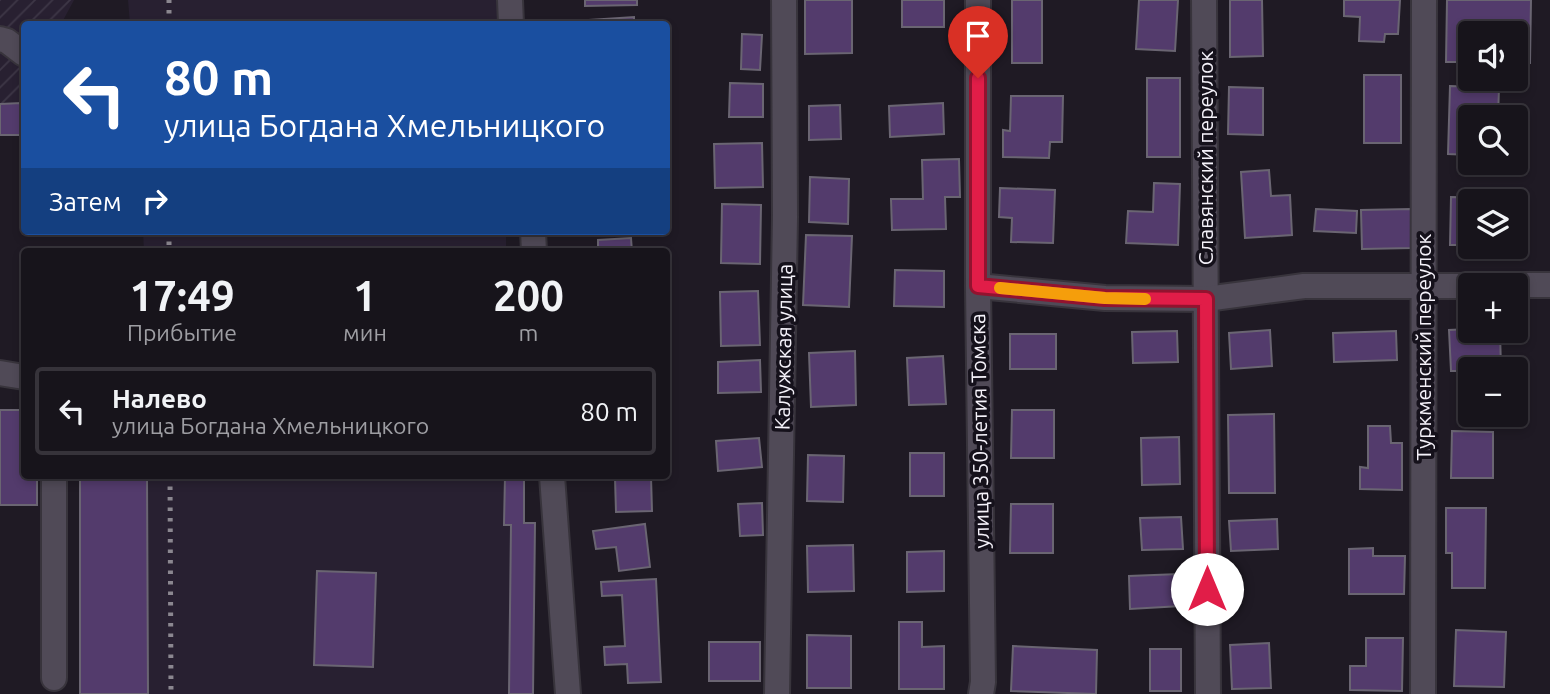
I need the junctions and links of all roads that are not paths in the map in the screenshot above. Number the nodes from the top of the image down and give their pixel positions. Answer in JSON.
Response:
{"nodes":[{"id":1,"x":510,"y":0,"type":"edge"},
{"id":2,"x":784,"y":0,"type":"edge"},
{"id":3,"x":978,"y":0,"type":"edge"},
{"id":4,"x":1204,"y":0,"type":"edge"},
{"id":5,"x":1424,"y":0,"type":"edge"},
{"id":6,"x":511,"y":21,"type":"edge"},
{"id":7,"x":0,"y":39,"type":"edge"},
{"id":8,"x":21,"y":52,"type":"edge"},
{"id":9,"x":1528,"y":285,"type":"edge"},
{"id":10,"x":1550,"y":285,"type":"edge"},
{"id":11,"x":978,"y":286,"type":"junction"},
{"id":12,"x":1423,"y":286,"type":"junction"},
{"id":13,"x":1458,"y":286,"type":"edge"},
{"id":14,"x":1206,"y":299,"type":"junction"},
{"id":15,"x":0,"y":373,"type":"edge"},
{"id":16,"x":21,"y":376,"type":"edge"},
{"id":17,"x":54,"y":479,"type":"edge"},
{"id":18,"x":552,"y":479,"type":"edge"},
{"id":19,"x":54,"y":678,"type":"dead end"},
{"id":20,"x":568,"y":694,"type":"edge"},
{"id":21,"x":777,"y":694,"type":"edge"},
{"id":22,"x":981,"y":694,"type":"edge"},
{"id":23,"x":1208,"y":694,"type":"edge"},
{"id":24,"x":1423,"y":694,"type":"edge"}],
"edges":[{"from":1,"to":6,"type":"street"},
{"from":2,"to":21,"type":"street","name":"Калужская улица"},
{"from":3,"to":11,"type":"street","name":"улица 350-летия Томска"},
{"from":4,"to":14,"type":"street","name":"Славянский переулок"},
{"from":5,"to":12,"type":"street","name":"Туркменский переулок"},
{"from":7,"to":8,"type":"street"},
{"from":9,"to":10,"type":"street"},
{"from":11,"to":14,"type":"street"},
{"from":11,"to":22,"type":"street","name":"улица 350-летия Томска"},
{"from":12,"to":13,"type":"street"},
{"from":12,"to":14,"type":"street"},
{"from":12,"to":24,"type":"street","name":"Туркменский переулок"},
{"from":14,"to":23,"type":"street","name":"Славянский переулок"},
{"from":15,"to":16,"type":"street"},
{"from":17,"to":19,"type":"street"},
{"from":18,"to":20,"type":"street"}]}
